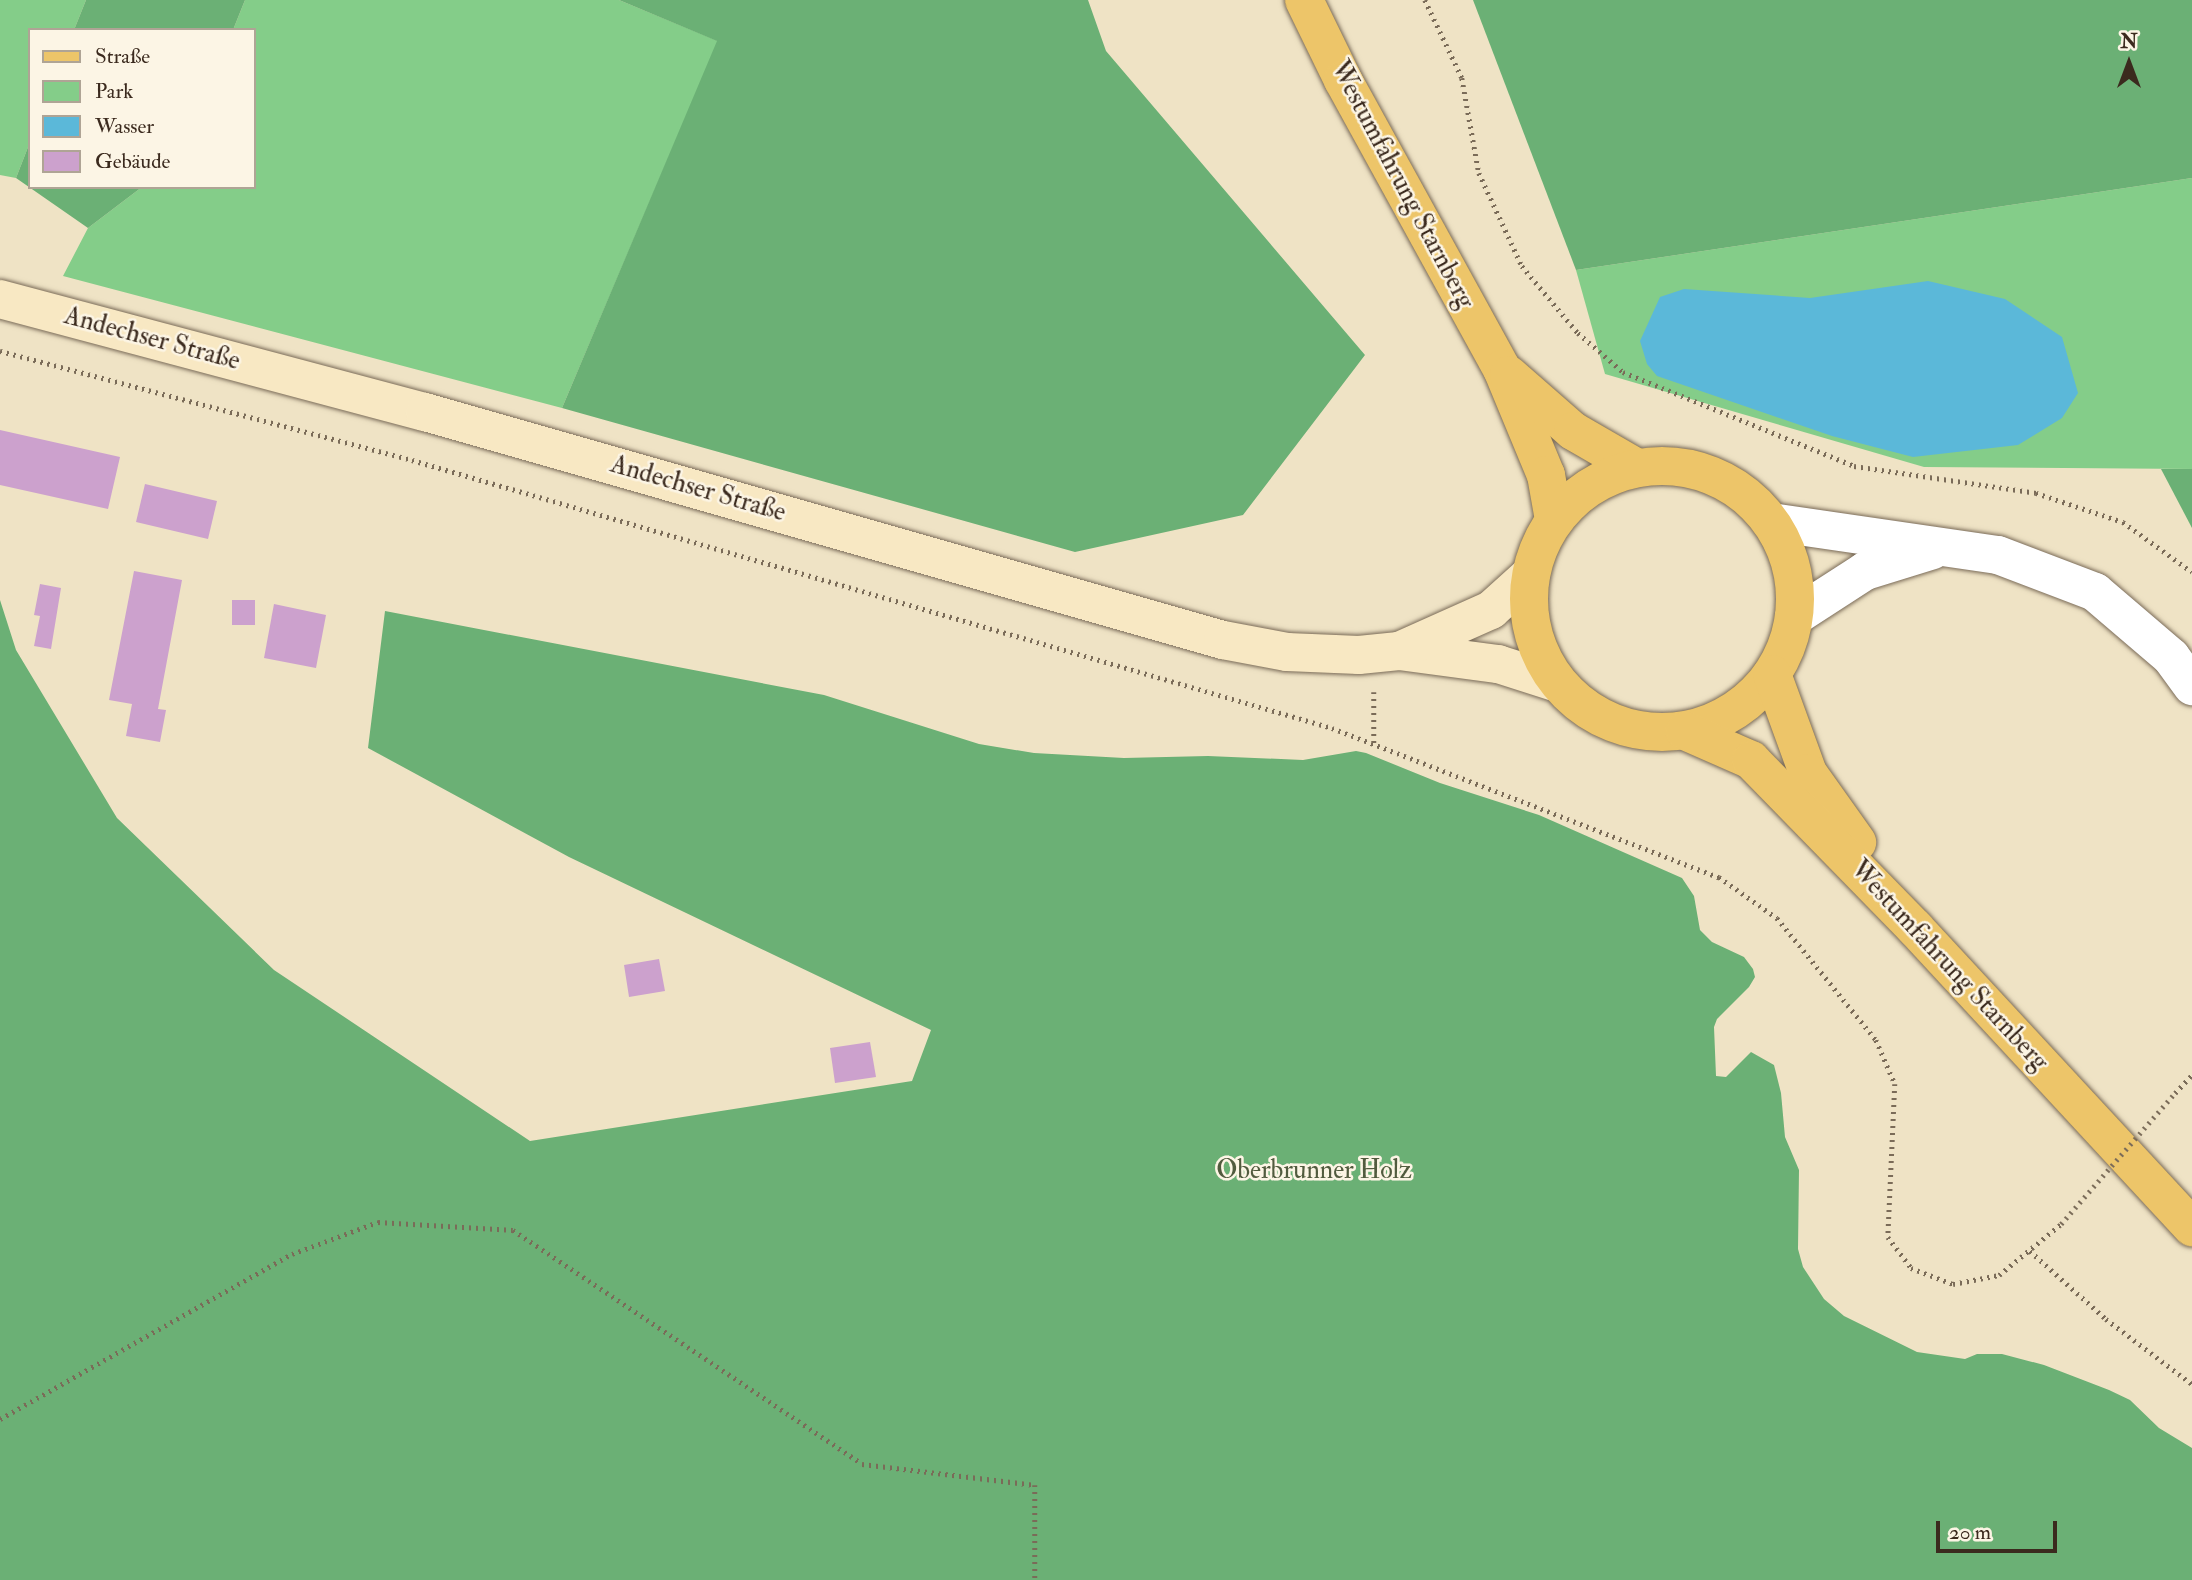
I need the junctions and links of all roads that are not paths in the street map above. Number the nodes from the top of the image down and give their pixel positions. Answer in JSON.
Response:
{"nodes":[{"id":1,"x":1304,"y":0,"type":"edge"},
{"id":2,"x":0,"y":299,"type":"edge"},
{"id":3,"x":1502,"y":369,"type":"junction"},
{"id":4,"x":1637,"y":468,"type":"junction"},
{"id":5,"x":1554,"y":520,"type":"junction"},
{"id":6,"x":1771,"y":522,"type":"junction"},
{"id":7,"x":1944,"y":547,"type":"junction"},
{"id":8,"x":1531,"y":574,"type":"junction"},
{"id":9,"x":1794,"y":617,"type":"junction"},
{"id":10,"x":1387,"y":652,"type":"junction"},
{"id":11,"x":1772,"y":674,"type":"junction"},
{"id":12,"x":1558,"y":683,"type":"junction"},
{"id":13,"x":2192,"y":686,"type":"edge"},
{"id":14,"x":1685,"y":731,"type":"junction"},
{"id":15,"x":1915,"y":928,"type":"junction"},
{"id":16,"x":2192,"y":1227,"type":"edge"}],
"edges":[{"from":1,"to":3,"type":"main road","name":"Westumfahrung Starnberg"},
{"from":2,"to":10,"type":"main road","name":"Andechser Straße"},
{"from":3,"to":4,"type":"main road"},
{"from":3,"to":5,"type":"main road"},
{"from":4,"to":5,"type":"main road"},
{"from":4,"to":6,"type":"main road"},
{"from":5,"to":8,"type":"main road"},
{"from":6,"to":7,"type":"street"},
{"from":6,"to":9,"type":"main road"},
{"from":7,"to":9,"type":"street"},
{"from":7,"to":13,"type":"street"},
{"from":8,"to":10,"type":"main road","name":"Andechser Straße"},
{"from":8,"to":12,"type":"main road"},
{"from":9,"to":11,"type":"main road"},
{"from":10,"to":12,"type":"main road","name":"Andechser Straße"},
{"from":11,"to":14,"type":"main road"},
{"from":11,"to":15,"type":"main road"},
{"from":12,"to":14,"type":"main road"},
{"from":14,"to":15,"type":"main road","name":"Westumfahrung Starnberg"},
{"from":15,"to":16,"type":"main road","name":"Westumfahrung Starnberg"}]}
